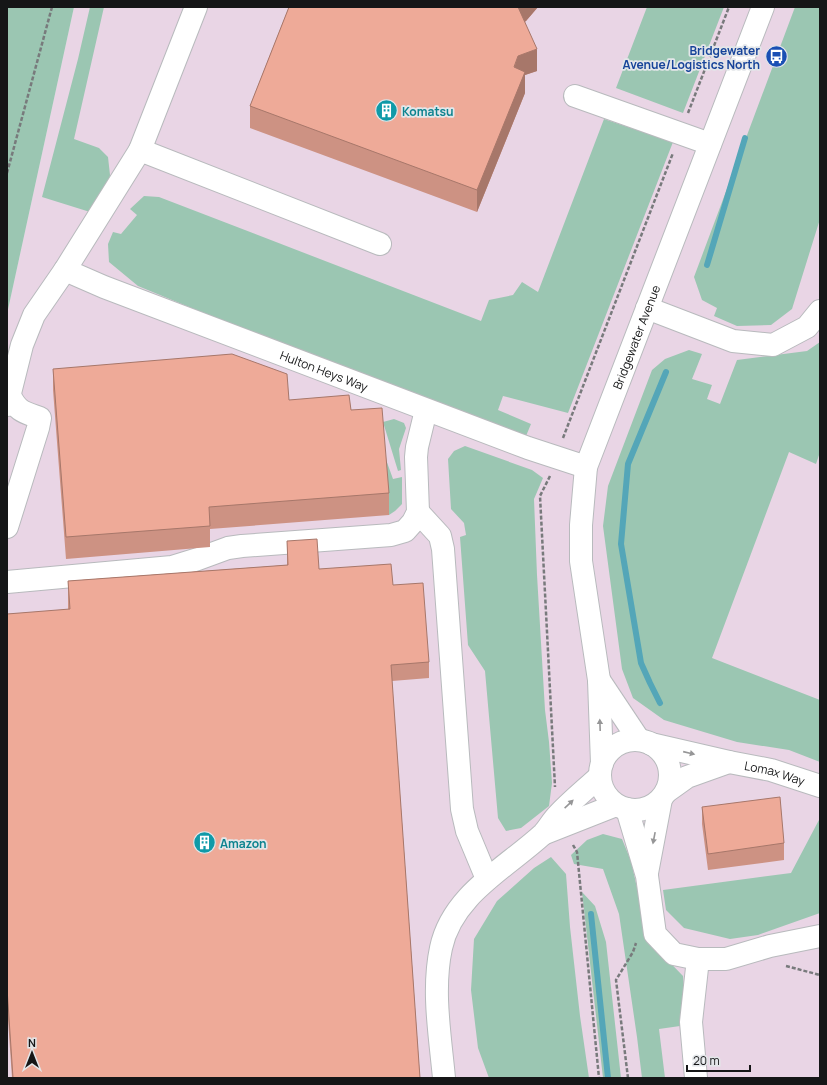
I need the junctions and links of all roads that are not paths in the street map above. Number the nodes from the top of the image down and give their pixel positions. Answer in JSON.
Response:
{"nodes":[{"id":1,"x":196,"y":7,"type":"edge"},
{"id":2,"x":763,"y":7,"type":"edge"},
{"id":3,"x":575,"y":96,"type":"dead end"},
{"id":4,"x":710,"y":144,"type":"junction"},
{"id":5,"x":140,"y":150,"type":"junction"},
{"id":6,"x":380,"y":244,"type":"dead end"},
{"id":7,"x":65,"y":270,"type":"junction"},
{"id":8,"x":647,"y":308,"type":"junction"},
{"id":9,"x":820,"y":311,"type":"edge"},
{"id":10,"x":8,"y":401,"type":"edge"},
{"id":11,"x":426,"y":410,"type":"junction"},
{"id":12,"x":586,"y":467,"type":"junction"},
{"id":13,"x":418,"y":512,"type":"junction"},
{"id":14,"x":7,"y":527,"type":"edge"},
{"id":15,"x":7,"y":582,"type":"edge"},
{"id":16,"x":599,"y":680,"type":"junction"},
{"id":17,"x":645,"y":742,"type":"junction"},
{"id":18,"x":729,"y":762,"type":"junction"},
{"id":19,"x":601,"y":770,"type":"junction"},
{"id":20,"x":820,"y":786,"type":"edge"},
{"id":21,"x":663,"y":796,"type":"junction"},
{"id":22,"x":621,"y":807,"type":"junction"},
{"id":23,"x":544,"y":833,"type":"junction"},
{"id":24,"x":646,"y":876,"type":"junction"},
{"id":25,"x":487,"y":879,"type":"junction"},
{"id":26,"x":820,"y":936,"type":"edge"},
{"id":27,"x":698,"y":959,"type":"junction"},
{"id":28,"x":444,"y":1078,"type":"edge"},
{"id":29,"x":696,"y":1078,"type":"edge"}],
"edges":[{"from":1,"to":5,"type":"street"},
{"from":2,"to":4,"type":"street","name":"Bridgewater Avenue"},
{"from":3,"to":4,"type":"street"},
{"from":4,"to":8,"type":"street","name":"Bridgewater Avenue"},
{"from":5,"to":6,"type":"street"},
{"from":5,"to":7,"type":"street"},
{"from":7,"to":10,"type":"street"},
{"from":7,"to":11,"type":"street","name":"Hulton Heys Way"},
{"from":8,"to":9,"type":"street"},
{"from":8,"to":12,"type":"street","name":"Bridgewater Avenue"},
{"from":10,"to":14,"type":"street"},
{"from":11,"to":12,"type":"street","name":"Hulton Heys Way"},
{"from":11,"to":13,"type":"street"},
{"from":12,"to":16,"type":"street","name":"Bridgewater Avenue"},
{"from":13,"to":15,"type":"street"},
{"from":13,"to":25,"type":"street"},
{"from":16,"to":17,"type":"street","name":"Bridgewater Avenue"},
{"from":19,"to":16,"type":"street","name":"Bridgewater Avenue","one_way":true},
{"from":17,"to":18,"type":"street","name":"Lomax Way","one_way":true},
{"from":17,"to":19,"type":"street"},
{"from":17,"to":21,"type":"street"},
{"from":18,"to":20,"type":"street","name":"Lomax Way"},
{"from":18,"to":21,"type":"street","name":"Lomax Way"},
{"from":19,"to":22,"type":"street"},
{"from":23,"to":19,"type":"street","one_way":true},
{"from":21,"to":22,"type":"street"},
{"from":21,"to":24,"type":"street","one_way":true},
{"from":22,"to":23,"type":"street"},
{"from":22,"to":24,"type":"street"},
{"from":23,"to":25,"type":"street"},
{"from":24,"to":27,"type":"street"},
{"from":25,"to":28,"type":"street"},
{"from":26,"to":27,"type":"street"},
{"from":27,"to":29,"type":"street"}]}
